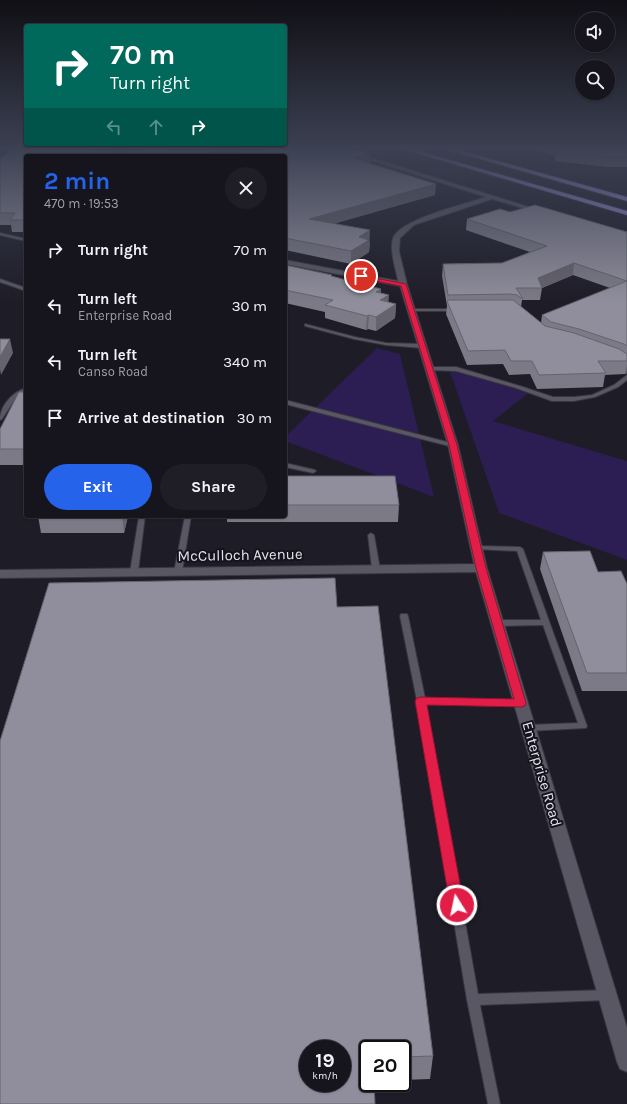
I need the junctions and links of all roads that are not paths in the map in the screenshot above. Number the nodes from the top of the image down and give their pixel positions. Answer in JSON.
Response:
{"nodes":[{"id":1,"x":484,"y":200,"type":"edge"},
{"id":2,"x":499,"y":200,"type":"edge"},
{"id":3,"x":580,"y":200,"type":"edge"},
{"id":4,"x":627,"y":213,"type":"edge"},
{"id":5,"x":551,"y":215,"type":"edge"},
{"id":6,"x":0,"y":234,"type":"edge"},
{"id":7,"x":24,"y":240,"type":"edge"},
{"id":8,"x":287,"y":262,"type":"edge"},
{"id":9,"x":0,"y":280,"type":"edge"},
{"id":10,"x":403,"y":284,"type":"junction"},
{"id":11,"x":24,"y":289,"type":"edge"},
{"id":12,"x":411,"y":310,"type":"junction"},
{"id":13,"x":463,"y":310,"type":"edge"},
{"id":14,"x":307,"y":325,"type":"dead end"},
{"id":15,"x":422,"y":346,"type":"junction"},
{"id":16,"x":429,"y":368,"type":"junction"},
{"id":17,"x":627,"y":377,"type":"edge"},
{"id":18,"x":24,"y":390,"type":"edge"},
{"id":19,"x":287,"y":403,"type":"edge"},
{"id":20,"x":0,"y":418,"type":"edge"},
{"id":21,"x":453,"y":445,"type":"junction"},
{"id":22,"x":287,"y":465,"type":"edge"},
{"id":23,"x":313,"y":471,"type":"dead end"},
{"id":24,"x":142,"y":518,"type":"edge"},
{"id":25,"x":188,"y":518,"type":"edge"},
{"id":26,"x":371,"y":535,"type":"dead end"},
{"id":27,"x":476,"y":548,"type":"junction"},
{"id":28,"x":481,"y":568,"type":"junction"},
{"id":29,"x":376,"y":569,"type":"junction"},
{"id":30,"x":134,"y":572,"type":"junction"},
{"id":31,"x":178,"y":572,"type":"junction"},
{"id":32,"x":0,"y":574,"type":"edge"},
{"id":33,"x":404,"y":616,"type":"dead end"},
{"id":34,"x":546,"y":622,"type":"junction"},
{"id":35,"x":497,"y":623,"type":"junction"},
{"id":36,"x":421,"y":701,"type":"junction"},
{"id":37,"x":521,"y":703,"type":"junction"},
{"id":38,"x":528,"y":728,"type":"junction"},
{"id":39,"x":607,"y":995,"type":"junction"},
{"id":40,"x":473,"y":1000,"type":"junction"},
{"id":41,"x":627,"y":1062,"type":"edge"},
{"id":42,"x":494,"y":1104,"type":"edge"}],
"edges":[{"from":1,"to":10,"type":"street","name":"Enterprise Road"},
{"from":2,"to":5,"type":"street"},
{"from":3,"to":4,"type":"highway"},
{"from":6,"to":7,"type":"lane"},
{"from":8,"to":10,"type":"street"},
{"from":9,"to":11,"type":"lane"},
{"from":10,"to":12,"type":"street","name":"Enterprise Road"},
{"from":12,"to":13,"type":"lane"},
{"from":12,"to":15,"type":"street","name":"Enterprise Road"},
{"from":14,"to":15,"type":"lane"},
{"from":15,"to":16,"type":"street","name":"Enterprise Road"},
{"from":16,"to":17,"type":"lane"},
{"from":16,"to":21,"type":"street","name":"Enterprise Road"},
{"from":18,"to":20,"type":"lane"},
{"from":19,"to":21,"type":"lane"},
{"from":21,"to":27,"type":"street","name":"Enterprise Road"},
{"from":22,"to":23,"type":"lane"},
{"from":24,"to":30,"type":"lane"},
{"from":25,"to":31,"type":"lane"},
{"from":26,"to":29,"type":"lane"},
{"from":27,"to":28,"type":"street","name":"Enterprise Road"},
{"from":27,"to":34,"type":"lane"},
{"from":28,"to":29,"type":"street","name":"McCulloch Avenue"},
{"from":28,"to":35,"type":"street","name":"Enterprise Road"},
{"from":29,"to":31,"type":"street","name":"McCulloch Avenue"},
{"from":30,"to":31,"type":"street","name":"McCulloch Avenue"},
{"from":30,"to":32,"type":"street","name":"McCulloch Avenue"},
{"from":33,"to":36,"type":"lane"},
{"from":34,"to":35,"type":"lane"},
{"from":34,"to":38,"type":"lane"},
{"from":35,"to":37,"type":"street","name":"Enterprise Road"},
{"from":36,"to":37,"type":"lane"},
{"from":36,"to":40,"type":"lane"},
{"from":37,"to":38,"type":"street","name":"Enterprise Road"},
{"from":38,"to":39,"type":"street","name":"Enterprise Road"},
{"from":39,"to":40,"type":"lane"},
{"from":39,"to":41,"type":"street","name":"Enterprise Road"},
{"from":40,"to":42,"type":"lane"}]}
